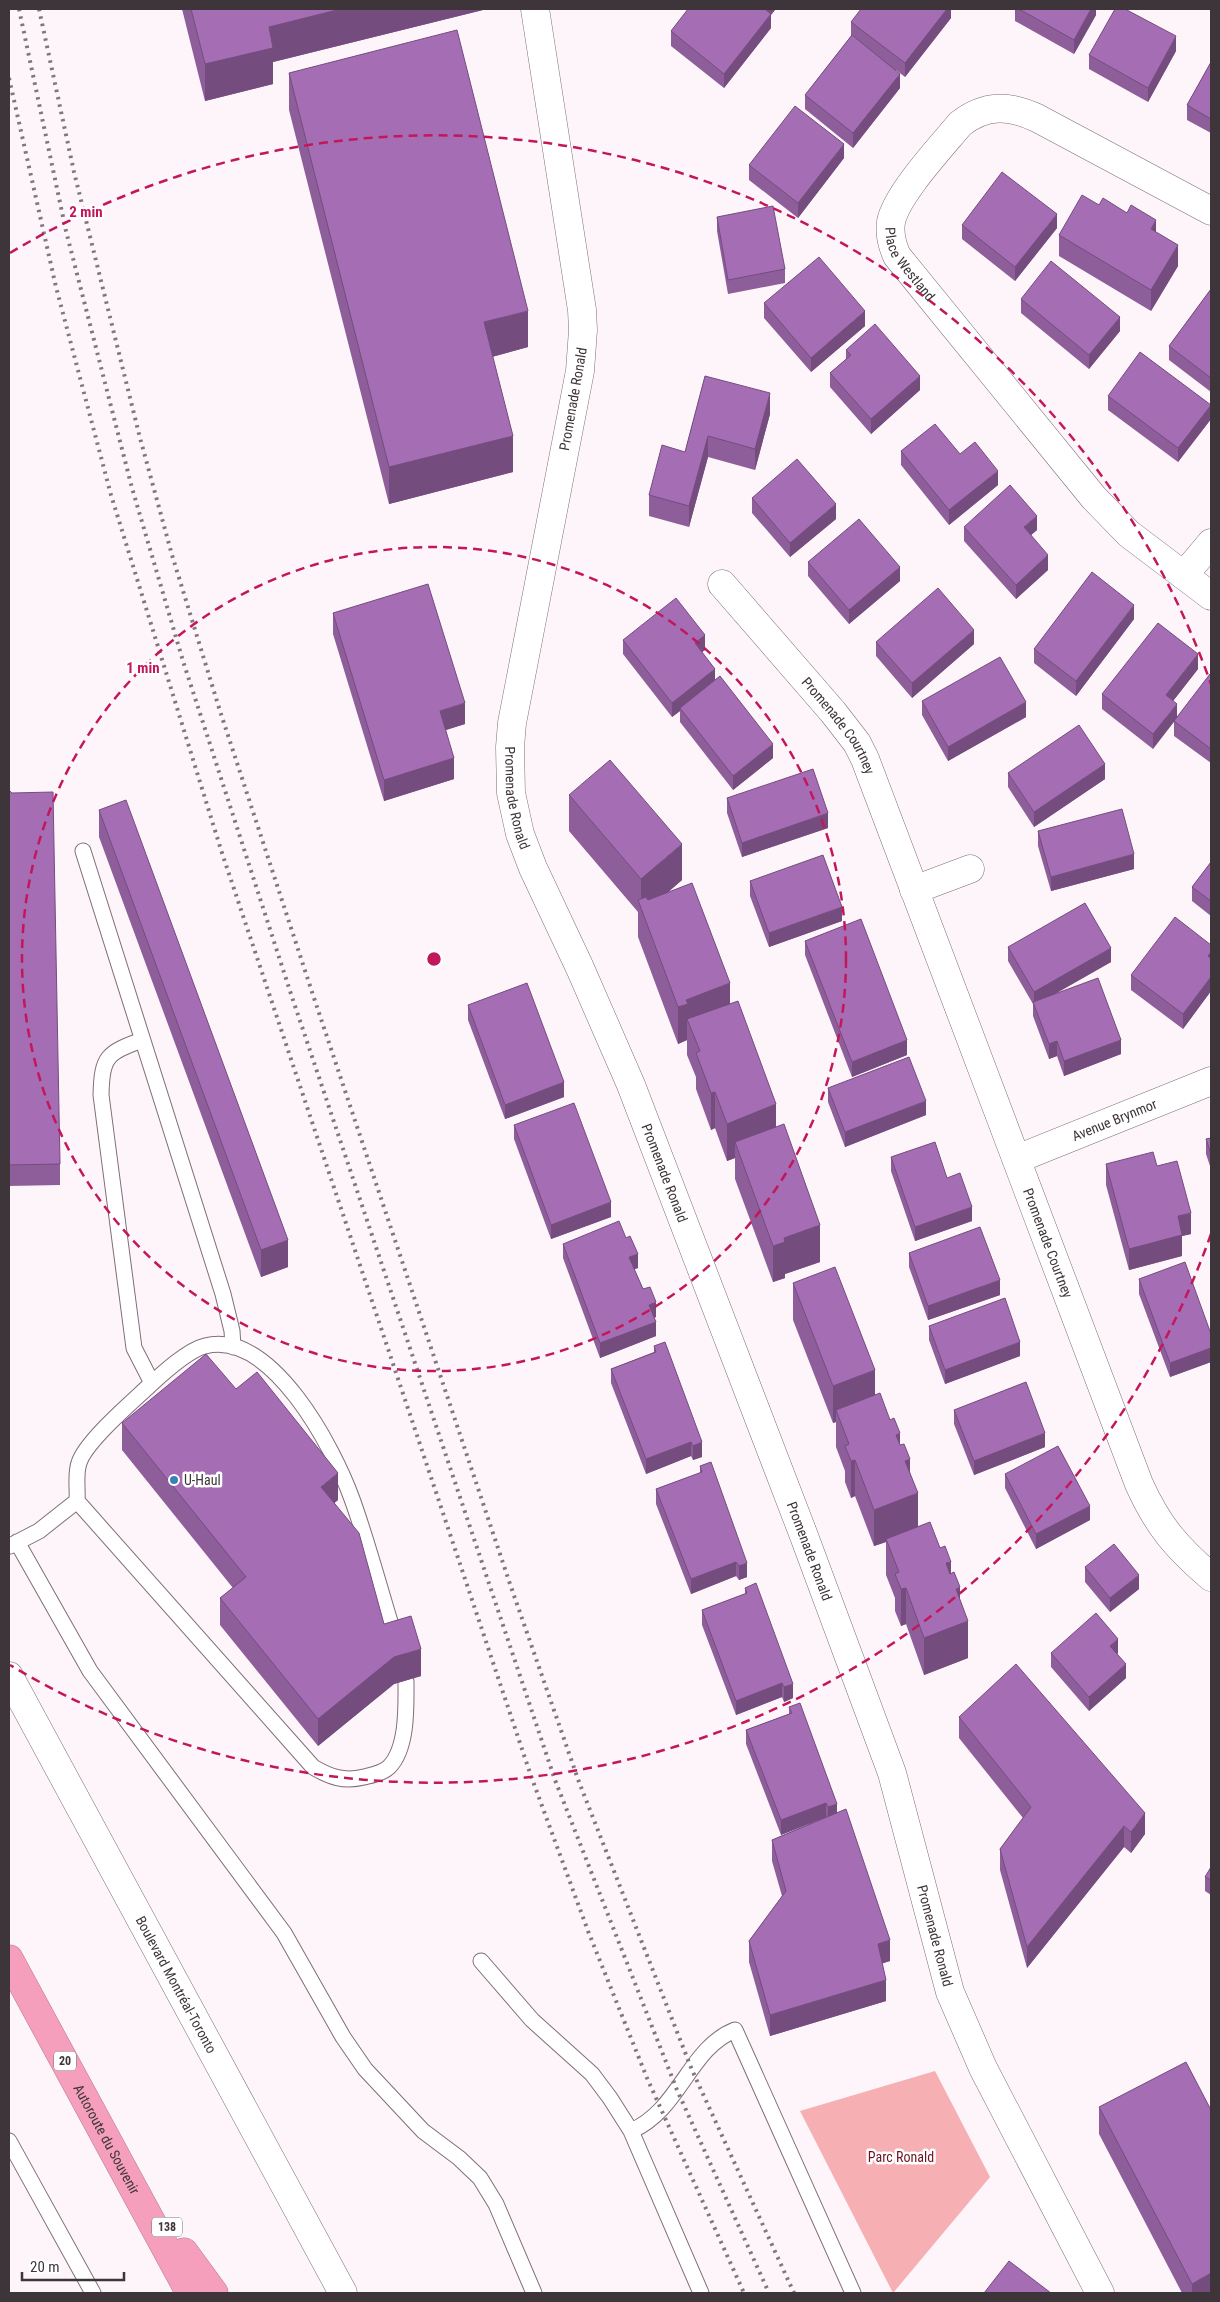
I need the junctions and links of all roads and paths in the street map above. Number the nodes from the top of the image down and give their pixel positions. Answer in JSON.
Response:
{"nodes":[{"id":1,"x":536,"y":9,"type":"edge"},
{"id":2,"x":1211,"y":211,"type":"edge"},
{"id":3,"x":1211,"y":543,"type":"edge"},
{"id":4,"x":1184,"y":575,"type":"junction"},
{"id":5,"x":722,"y":584,"type":"dead end"},
{"id":6,"x":1211,"y":596,"type":"edge"},
{"id":7,"x":83,"y":851,"type":"dead end"},
{"id":8,"x":970,"y":869,"type":"dead end"},
{"id":9,"x":914,"y":890,"type":"junction"},
{"id":10,"x":142,"y":1040,"type":"junction"},
{"id":11,"x":1211,"y":1081,"type":"edge"},
{"id":12,"x":1017,"y":1159,"type":"junction"},
{"id":13,"x":233,"y":1347,"type":"junction"},
{"id":14,"x":152,"y":1383,"type":"junction"},
{"id":15,"x":77,"y":1501,"type":"junction"},
{"id":16,"x":13,"y":1544,"type":"edge"},
{"id":17,"x":1211,"y":1577,"type":"edge"},
{"id":18,"x":398,"y":1647,"type":"edge"},
{"id":19,"x":9,"y":1676,"type":"edge"},
{"id":20,"x":406,"y":1681,"type":"edge"},
{"id":21,"x":9,"y":1960,"type":"edge"},
{"id":22,"x":481,"y":1961,"type":"dead end"},
{"id":23,"x":631,"y":2131,"type":"junction"},
{"id":24,"x":9,"y":2141,"type":"edge"},
{"id":25,"x":120,"y":2162,"type":"junction"},
{"id":26,"x":93,"y":2293,"type":"edge"},
{"id":27,"x":190,"y":2293,"type":"edge"},
{"id":28,"x":214,"y":2293,"type":"edge"},
{"id":29,"x":343,"y":2293,"type":"edge"},
{"id":30,"x":534,"y":2293,"type":"edge"},
{"id":31,"x":701,"y":2293,"type":"edge"},
{"id":32,"x":853,"y":2293,"type":"edge"},
{"id":33,"x":1100,"y":2293,"type":"edge"}],
"edges":[{"from":1,"to":33,"type":"street","name":"Promenade Ronald"},
{"from":2,"to":4,"type":"street","name":"Place Westland"},
{"from":3,"to":4,"type":"street"},
{"from":4,"to":6,"type":"street","name":"Place Westland"},
{"from":5,"to":9,"type":"street","name":"Promenade Courtney"},
{"from":7,"to":10,"type":"lane"},
{"from":8,"to":9,"type":"street"},
{"from":9,"to":12,"type":"street","name":"Promenade Courtney"},
{"from":10,"to":13,"type":"lane"},
{"from":10,"to":14,"type":"lane"},
{"from":11,"to":12,"type":"street","name":"Avenue Brynmor"},
{"from":12,"to":17,"type":"street","name":"Promenade Courtney"},
{"from":13,"to":14,"type":"lane"},
{"from":13,"to":18,"type":"lane"},
{"from":14,"to":15,"type":"lane"},
{"from":15,"to":16,"type":"lane"},
{"from":15,"to":20,"type":"lane"},
{"from":16,"to":30,"type":"lane"},
{"from":19,"to":29,"type":"street","name":"Boulevard Montréal-Toronto"},
{"from":21,"to":25,"type":"highway","name":"Autoroute du Souvenir","number":"20"},
{"from":22,"to":23,"type":"lane"},
{"from":23,"to":31,"type":"lane"},
{"from":23,"to":32,"type":"lane"},
{"from":24,"to":26,"type":"lane"},
{"from":25,"to":27,"type":"highway","name":"Autoroute du Souvenir","number":"20"},
{"from":25,"to":28,"type":"highway","number":"138"}]}
